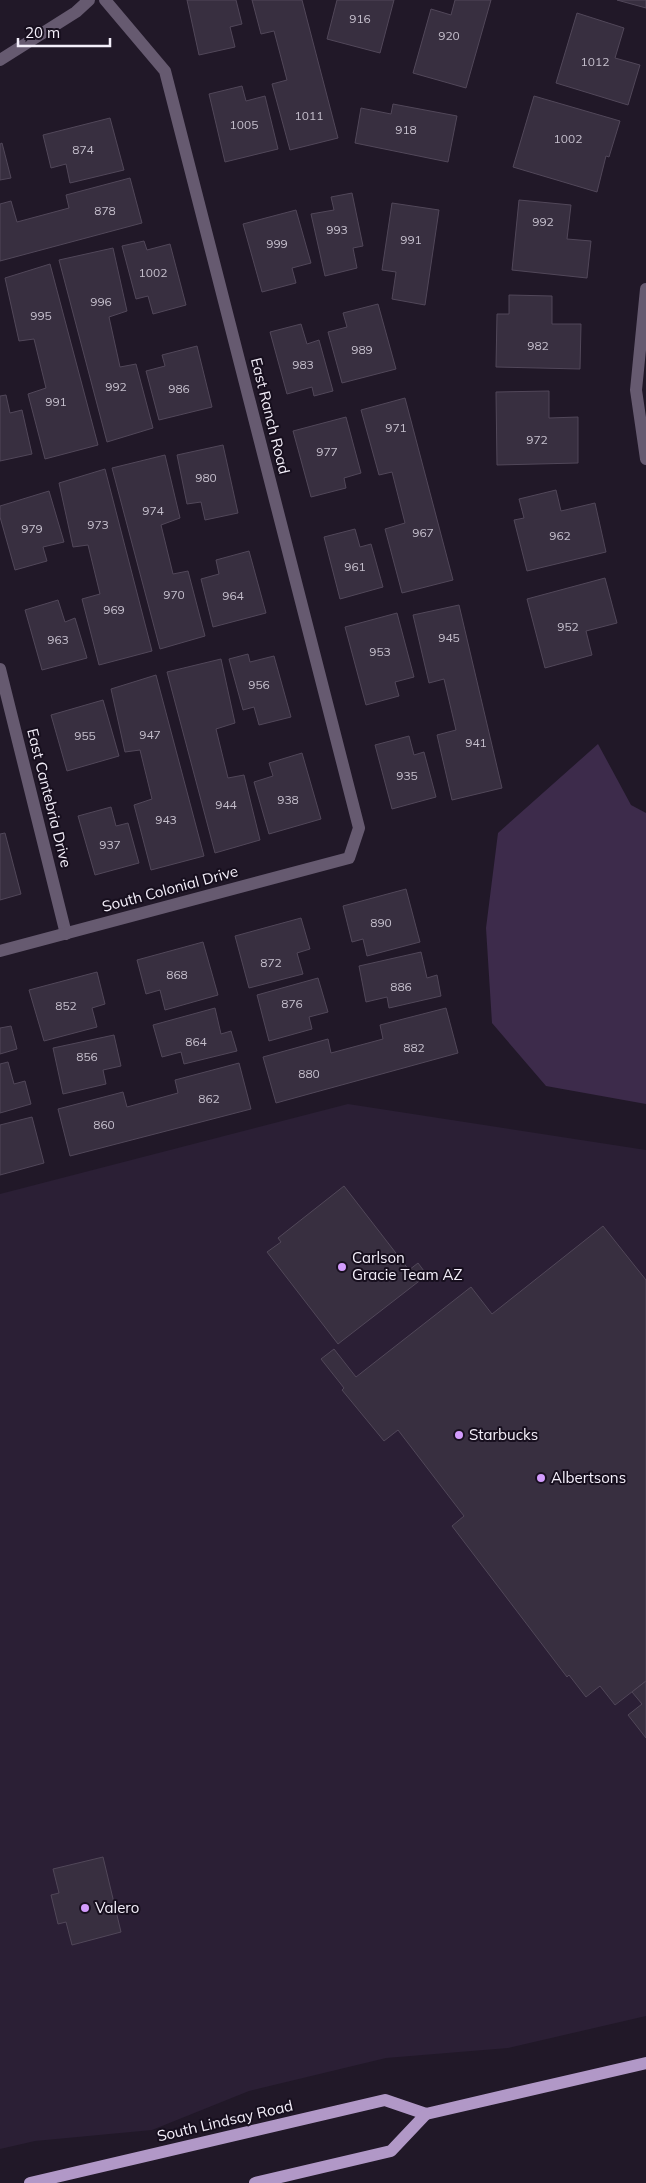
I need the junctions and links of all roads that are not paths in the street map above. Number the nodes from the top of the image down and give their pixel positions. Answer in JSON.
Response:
{"nodes":[{"id":1,"x":89,"y":0,"type":"edge"},
{"id":2,"x":105,"y":0,"type":"edge"},
{"id":3,"x":0,"y":60,"type":"edge"},
{"id":4,"x":646,"y":289,"type":"edge"},
{"id":5,"x":646,"y":459,"type":"edge"},
{"id":6,"x":0,"y":670,"type":"edge"},
{"id":7,"x":349,"y":858,"type":"joint"},
{"id":8,"x":66,"y":934,"type":"junction"},
{"id":9,"x":0,"y":951,"type":"edge"},
{"id":10,"x":646,"y":2063,"type":"edge"},
{"id":11,"x":426,"y":2114,"type":"junction"},
{"id":12,"x":30,"y":2183,"type":"edge"},
{"id":13,"x":255,"y":2183,"type":"edge"}],
"edges":[{"from":1,"to":3,"type":"street"},
{"from":2,"to":7,"type":"street","name":"East Ranch Road"},
{"from":4,"to":5,"type":"street"},
{"from":6,"to":8,"type":"street","name":"East Cantebria Drive"},
{"from":7,"to":8,"type":"street","name":"South Colonial Drive"},
{"from":8,"to":9,"type":"street","name":"South Colonial Drive"},
{"from":10,"to":11,"type":"main road"},
{"from":11,"to":12,"type":"main road","name":"South Lindsay Road"},
{"from":11,"to":13,"type":"main road"}]}
